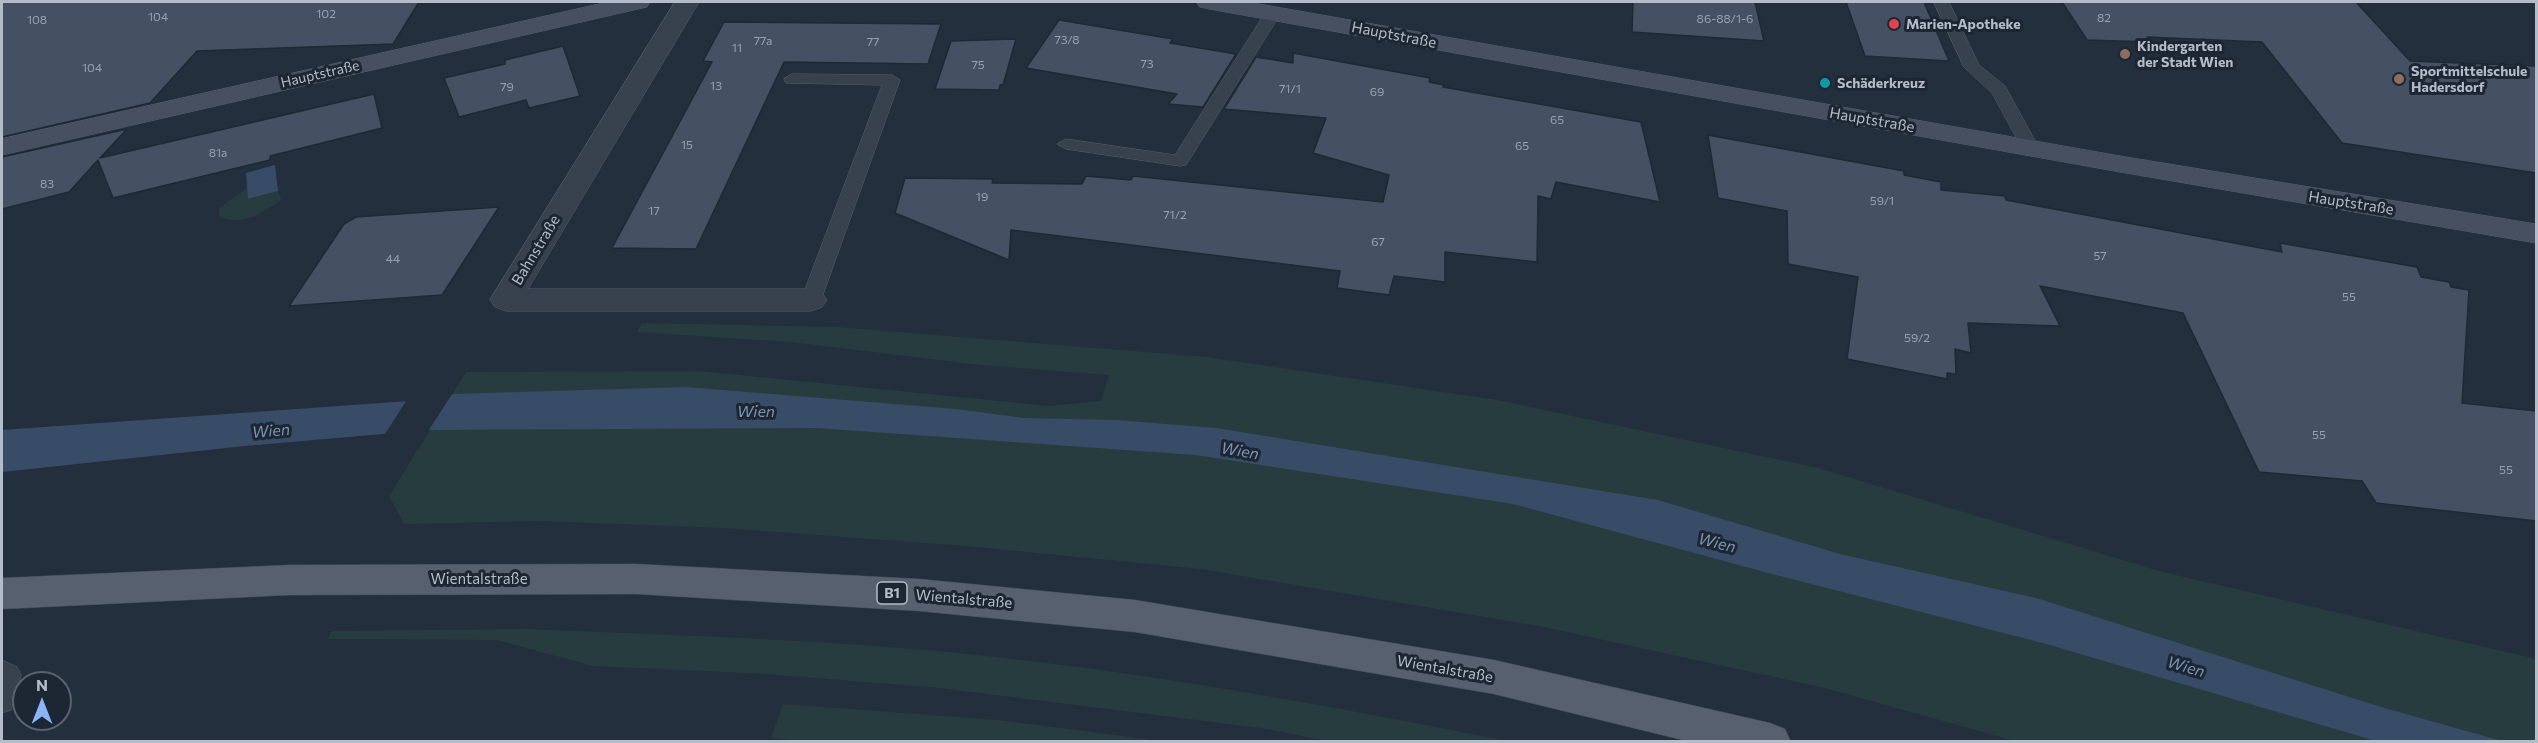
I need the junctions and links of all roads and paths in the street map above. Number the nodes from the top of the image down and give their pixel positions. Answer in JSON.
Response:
{"nodes":[{"id":1,"x":638,"y":2,"type":"edge"},
{"id":2,"x":687,"y":2,"type":"edge"},
{"id":3,"x":1209,"y":2,"type":"edge"},
{"id":4,"x":1941,"y":2,"type":"edge"},
{"id":5,"x":1274,"y":13,"type":"junction"},
{"id":6,"x":792,"y":79,"type":"dead end"},
{"id":7,"x":1066,"y":144,"type":"dead end"},
{"id":8,"x":2,"y":147,"type":"edge"},
{"id":9,"x":2030,"y":148,"type":"junction"},
{"id":10,"x":2536,"y":234,"type":"edge"},
{"id":11,"x":811,"y":300,"type":"joint"},
{"id":12,"x":2,"y":594,"type":"edge"},
{"id":13,"x":2,"y":671,"type":"edge"},
{"id":14,"x":2,"y":702,"type":"edge"},
{"id":15,"x":1770,"y":741,"type":"edge"}],
"edges":[{"from":1,"to":8,"type":"main road","name":"Hauptstraße"},
{"from":2,"to":11,"type":"street","name":"Bahnstraße"},
{"from":3,"to":5,"type":"main road","name":"Hauptstraße"},
{"from":4,"to":9,"type":"lane"},
{"from":5,"to":7,"type":"lane"},
{"from":5,"to":9,"type":"main road","name":"Hauptstraße"},
{"from":6,"to":11,"type":"lane"},
{"from":9,"to":10,"type":"main road","name":"Hauptstraße"},
{"from":12,"to":15,"type":"main road","name":"Wientalstraße","number":"B1"},
{"from":13,"to":14,"type":"lane"}]}
